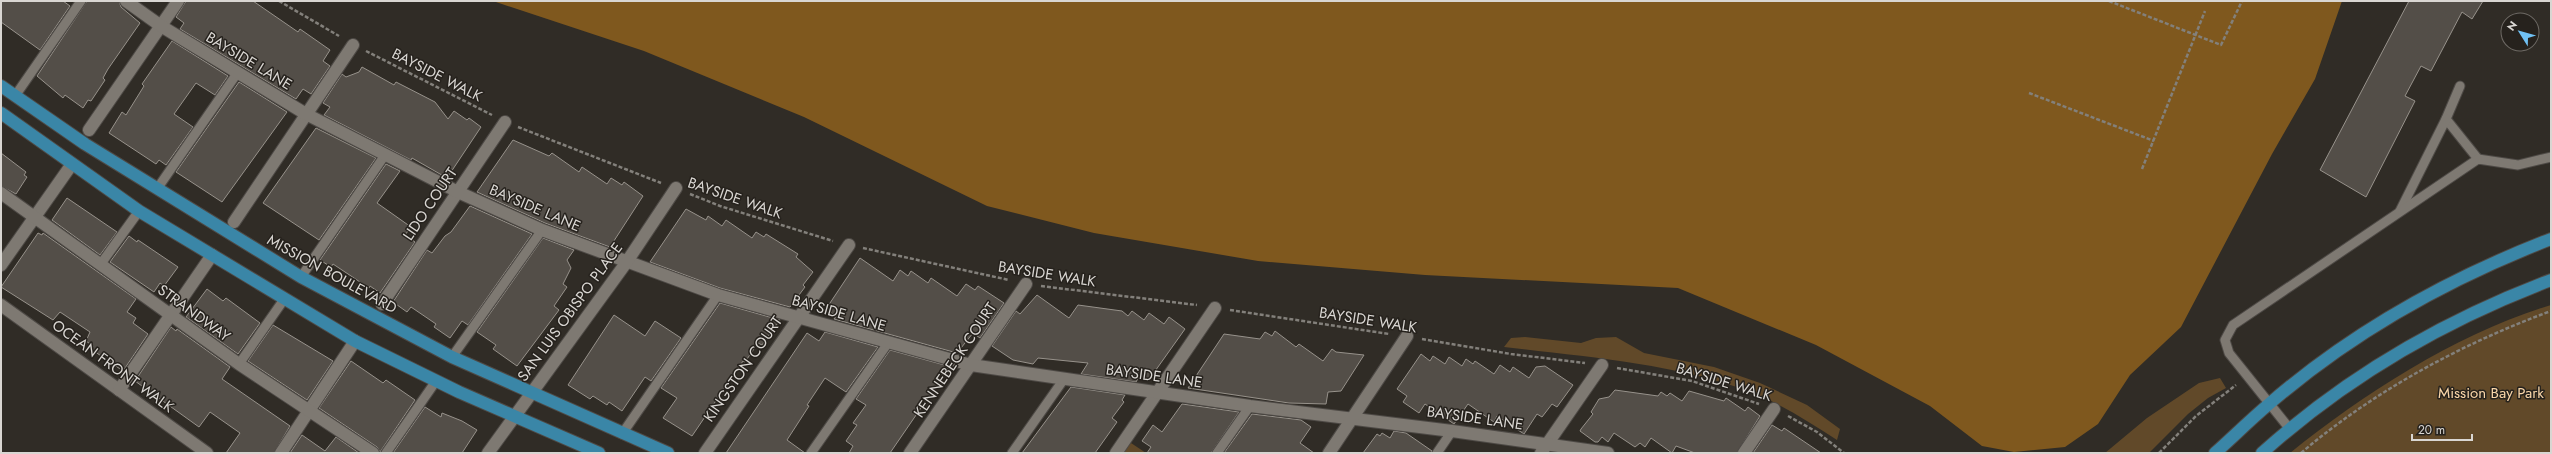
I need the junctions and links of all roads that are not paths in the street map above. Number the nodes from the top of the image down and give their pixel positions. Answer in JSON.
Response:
{"nodes":[{"id":1,"x":81,"y":1,"type":"edge"},
{"id":2,"x":126,"y":1,"type":"edge"},
{"id":3,"x":178,"y":1,"type":"edge"},
{"id":4,"x":161,"y":26,"type":"junction"},
{"id":5,"x":353,"y":44,"type":"road end"},
{"id":6,"x":238,"y":72,"type":"junction"},
{"id":7,"x":1,"y":86,"type":"edge"},
{"id":8,"x":2460,"y":86,"type":"dead end"},
{"id":9,"x":15,"y":96,"type":"junction"},
{"id":10,"x":1,"y":114,"type":"edge"},
{"id":11,"x":306,"y":114,"type":"junction"},
{"id":12,"x":2446,"y":119,"type":"junction"},
{"id":13,"x":505,"y":122,"type":"road end"},
{"id":14,"x":89,"y":130,"type":"dead end"},
{"id":15,"x":385,"y":155,"type":"junction"},
{"id":16,"x":2551,"y":157,"type":"edge"},
{"id":17,"x":2478,"y":160,"type":"junction"},
{"id":18,"x":72,"y":164,"type":"junction"},
{"id":19,"x":676,"y":188,"type":"road end"},
{"id":20,"x":157,"y":189,"type":"junction"},
{"id":21,"x":458,"y":192,"type":"junction"},
{"id":22,"x":1,"y":193,"type":"edge"},
{"id":23,"x":139,"y":211,"type":"junction"},
{"id":24,"x":2400,"y":211,"type":"junction"},
{"id":25,"x":35,"y":216,"type":"junction"},
{"id":26,"x":234,"y":222,"type":"dead end"},
{"id":27,"x":542,"y":230,"type":"junction"},
{"id":28,"x":2551,"y":239,"type":"edge"},
{"id":29,"x":849,"y":245,"type":"road end"},
{"id":30,"x":212,"y":255,"type":"junction"},
{"id":31,"x":626,"y":263,"type":"junction"},
{"id":32,"x":1,"y":265,"type":"edge"},
{"id":33,"x":100,"y":265,"type":"junction"},
{"id":34,"x":301,"y":277,"type":"junction"},
{"id":35,"x":2551,"y":280,"type":"edge"},
{"id":36,"x":1026,"y":284,"type":"road end"},
{"id":37,"x":718,"y":295,"type":"junction"},
{"id":38,"x":285,"y":298,"type":"junction"},
{"id":39,"x":382,"y":304,"type":"dead end"},
{"id":40,"x":1,"y":305,"type":"edge"},
{"id":41,"x":1215,"y":308,"type":"road end"},
{"id":42,"x":170,"y":314,"type":"junction"},
{"id":43,"x":798,"y":318,"type":"junction"},
{"id":44,"x":1407,"y":336,"type":"road end"},
{"id":45,"x":355,"y":341,"type":"junction"},
{"id":46,"x":888,"y":343,"type":"junction"},
{"id":47,"x":452,"y":357,"type":"junction"},
{"id":48,"x":239,"y":364,"type":"junction"},
{"id":49,"x":970,"y":365,"type":"junction"},
{"id":50,"x":1602,"y":365,"type":"road end"},
{"id":51,"x":1064,"y":379,"type":"junction"},
{"id":52,"x":436,"y":381,"type":"junction"},
{"id":53,"x":119,"y":390,"type":"junction"},
{"id":54,"x":532,"y":392,"type":"junction"},
{"id":55,"x":1157,"y":392,"type":"junction"},
{"id":56,"x":2269,"y":403,"type":"junction"},
{"id":57,"x":1250,"y":406,"type":"junction"},
{"id":58,"x":1774,"y":409,"type":"road end"},
{"id":59,"x":307,"y":411,"type":"junction"},
{"id":60,"x":514,"y":416,"type":"junction"},
{"id":61,"x":1352,"y":418,"type":"junction"},
{"id":62,"x":2289,"y":428,"type":"junction"},
{"id":63,"x":1452,"y":431,"type":"junction"},
{"id":64,"x":622,"y":434,"type":"junction"},
{"id":65,"x":1544,"y":448,"type":"edge"},
{"id":66,"x":207,"y":453,"type":"edge"},
{"id":67,"x":281,"y":453,"type":"edge"},
{"id":68,"x":373,"y":453,"type":"edge"},
{"id":69,"x":386,"y":453,"type":"edge"},
{"id":70,"x":488,"y":453,"type":"edge"},
{"id":71,"x":599,"y":453,"type":"edge"},
{"id":72,"x":668,"y":453,"type":"edge"},
{"id":73,"x":705,"y":453,"type":"edge"},
{"id":74,"x":811,"y":453,"type":"edge"},
{"id":75,"x":910,"y":453,"type":"edge"},
{"id":76,"x":1012,"y":453,"type":"edge"},
{"id":77,"x":1116,"y":453,"type":"edge"},
{"id":78,"x":1218,"y":453,"type":"edge"},
{"id":79,"x":1329,"y":453,"type":"edge"},
{"id":80,"x":1437,"y":453,"type":"edge"},
{"id":81,"x":1608,"y":453,"type":"edge"},
{"id":82,"x":1744,"y":453,"type":"edge"},
{"id":83,"x":2215,"y":453,"type":"edge"},
{"id":84,"x":2262,"y":453,"type":"edge"}],
"edges":[{"from":1,"to":9,"type":"lane"},
{"from":2,"to":4,"type":"street","name":"BAYSIDE LANE"},
{"from":3,"to":4,"type":"street"},
{"from":4,"to":6,"type":"street","name":"BAYSIDE LANE"},
{"from":4,"to":14,"type":"street"},
{"from":5,"to":11,"type":"street"},
{"from":6,"to":11,"type":"street","name":"BAYSIDE LANE"},
{"from":6,"to":20,"type":"lane"},
{"from":7,"to":9,"type":"main road","name":"MISSION BOULEVARD"},
{"from":8,"to":12,"type":"lane"},
{"from":9,"to":20,"type":"main road","name":"MISSION BOULEVARD"},
{"from":10,"to":18,"type":"main road"},
{"from":11,"to":15,"type":"street","name":"BAYSIDE LANE"},
{"from":11,"to":26,"type":"street"},
{"from":12,"to":17,"type":"lane"},
{"from":12,"to":24,"type":"lane"},
{"from":13,"to":21,"type":"street","name":"LIDO COURT"},
{"from":15,"to":21,"type":"street","name":"BAYSIDE LANE"},
{"from":15,"to":34,"type":"lane"},
{"from":16,"to":17,"type":"lane"},
{"from":17,"to":24,"type":"lane"},
{"from":18,"to":23,"type":"main road"},
{"from":18,"to":25,"type":"street"},
{"from":19,"to":31,"type":"street","name":"SAN LUIS OBISPO PLACE"},
{"from":20,"to":34,"type":"main road","name":"MISSION BOULEVARD"},
{"from":21,"to":27,"type":"street","name":"BAYSIDE LANE"},
{"from":21,"to":39,"type":"street","name":"LIDO COURT"},
{"from":22,"to":25,"type":"street","name":"STRANDWAY"},
{"from":23,"to":30,"type":"main road"},
{"from":23,"to":33,"type":"lane"},
{"from":24,"to":56,"type":"lane"},
{"from":25,"to":32,"type":"street"},
{"from":25,"to":33,"type":"street","name":"STRANDWAY"},
{"from":27,"to":31,"type":"street","name":"BAYSIDE LANE"},
{"from":27,"to":47,"type":"lane"},
{"from":28,"to":56,"type":"main road"},
{"from":29,"to":43,"type":"street","name":"KINGSTON COURT"},
{"from":30,"to":38,"type":"main road"},
{"from":30,"to":42,"type":"street"},
{"from":31,"to":37,"type":"street","name":"BAYSIDE LANE"},
{"from":31,"to":54,"type":"street","name":"SAN LUIS OBISPO PLACE"},
{"from":33,"to":42,"type":"street","name":"STRANDWAY"},
{"from":34,"to":47,"type":"main road","name":"MISSION BOULEVARD"},
{"from":35,"to":62,"type":"main road"},
{"from":36,"to":49,"type":"street","name":"KENNEBECK COURT"},
{"from":37,"to":43,"type":"street","name":"BAYSIDE LANE"},
{"from":37,"to":64,"type":"lane"},
{"from":38,"to":45,"type":"main road"},
{"from":38,"to":48,"type":"lane"},
{"from":40,"to":53,"type":"street","name":"OCEAN FRONT WALK"},
{"from":41,"to":55,"type":"street"},
{"from":42,"to":48,"type":"street","name":"STRANDWAY"},
{"from":42,"to":53,"type":"street"},
{"from":43,"to":46,"type":"street","name":"BAYSIDE LANE"},
{"from":43,"to":73,"type":"street","name":"KINGSTON COURT"},
{"from":44,"to":61,"type":"street"},
{"from":45,"to":52,"type":"main road"},
{"from":45,"to":59,"type":"street"},
{"from":46,"to":49,"type":"street","name":"BAYSIDE LANE"},
{"from":46,"to":74,"type":"lane"},
{"from":47,"to":54,"type":"main road","name":"MISSION BOULEVARD"},
{"from":48,"to":59,"type":"street","name":"STRANDWAY"},
{"from":49,"to":51,"type":"street","name":"BAYSIDE LANE"},
{"from":49,"to":75,"type":"street","name":"KENNEBECK COURT"},
{"from":50,"to":65,"type":"street"},
{"from":51,"to":55,"type":"street","name":"BAYSIDE LANE"},
{"from":51,"to":76,"type":"lane"},
{"from":52,"to":60,"type":"main road"},
{"from":52,"to":69,"type":"lane"},
{"from":53,"to":66,"type":"street","name":"OCEAN FRONT WALK"},
{"from":54,"to":60,"type":"street","name":"SAN LUIS OBISPO PLACE"},
{"from":54,"to":64,"type":"main road","name":"MISSION BOULEVARD"},
{"from":55,"to":57,"type":"street","name":"BAYSIDE LANE"},
{"from":55,"to":77,"type":"street"},
{"from":56,"to":62,"type":"lane"},
{"from":56,"to":83,"type":"main road"},
{"from":57,"to":61,"type":"street","name":"BAYSIDE LANE"},
{"from":57,"to":78,"type":"lane"},
{"from":58,"to":82,"type":"street"},
{"from":59,"to":67,"type":"street"},
{"from":59,"to":68,"type":"street","name":"STRANDWAY"},
{"from":60,"to":70,"type":"street","name":"SAN LUIS OBISPO PLACE"},
{"from":60,"to":71,"type":"main road"},
{"from":61,"to":63,"type":"street","name":"BAYSIDE LANE"},
{"from":61,"to":79,"type":"street"},
{"from":62,"to":84,"type":"main road"},
{"from":63,"to":65,"type":"street","name":"BAYSIDE LANE"},
{"from":63,"to":80,"type":"lane"},
{"from":64,"to":72,"type":"main road","name":"MISSION BOULEVARD"},
{"from":65,"to":81,"type":"street","name":"BAYSIDE LANE"}]}
